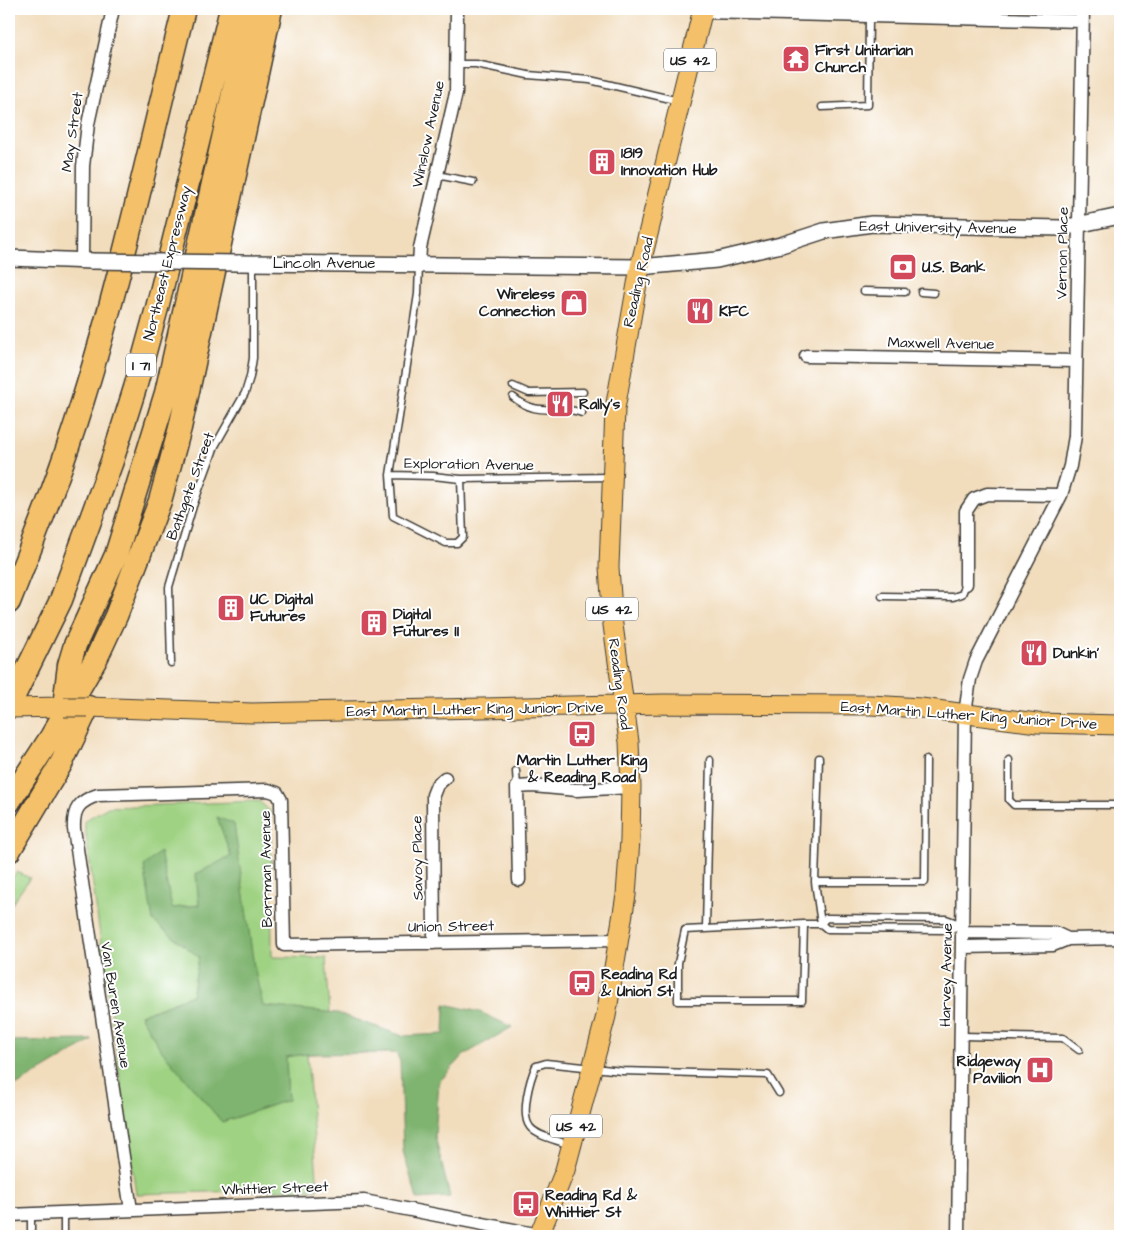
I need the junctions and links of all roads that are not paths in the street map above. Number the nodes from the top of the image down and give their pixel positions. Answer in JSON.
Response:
{"nodes":[{"id":1,"x":113,"y":9,"type":"edge"},
{"id":2,"x":184,"y":9,"type":"edge"},
{"id":3,"x":231,"y":9,"type":"edge"},
{"id":4,"x":252,"y":9,"type":"edge"},
{"id":5,"x":271,"y":9,"type":"edge"},
{"id":6,"x":456,"y":9,"type":"edge"},
{"id":7,"x":702,"y":10,"type":"edge"},
{"id":8,"x":901,"y":13,"type":"edge"},
{"id":9,"x":951,"y":14,"type":"edge"},
{"id":10,"x":1083,"y":15,"type":"edge"},
{"id":11,"x":869,"y":17,"type":"junction"},
{"id":12,"x":456,"y":64,"type":"junction"},
{"id":13,"x":680,"y":101,"type":"junction"},
{"id":14,"x":822,"y":107,"type":"dead end"},
{"id":15,"x":437,"y":175,"type":"junction"},
{"id":16,"x":474,"y":182,"type":"dead end"},
{"id":17,"x":1120,"y":216,"type":"edge"},
{"id":18,"x":1079,"y":226,"type":"junction"},
{"id":19,"x":9,"y":258,"type":"edge"},
{"id":20,"x":87,"y":261,"type":"junction"},
{"id":21,"x":245,"y":263,"type":"junction"},
{"id":22,"x":419,"y":264,"type":"junction"},
{"id":23,"x":640,"y":267,"type":"junction"},
{"id":24,"x":864,"y":291,"type":"dead end"},
{"id":25,"x":905,"y":292,"type":"dead end"},
{"id":26,"x":921,"y":292,"type":"dead end"},
{"id":27,"x":934,"y":293,"type":"dead end"},
{"id":28,"x":806,"y":356,"type":"dead end"},
{"id":29,"x":1075,"y":361,"type":"junction"},
{"id":30,"x":513,"y":386,"type":"dead end"},
{"id":31,"x":583,"y":392,"type":"dead end"},
{"id":32,"x":513,"y":397,"type":"dead end"},
{"id":33,"x":582,"y":413,"type":"dead end"},
{"id":34,"x":390,"y":475,"type":"junction"},
{"id":35,"x":611,"y":477,"type":"junction"},
{"id":36,"x":461,"y":480,"type":"junction"},
{"id":37,"x":1061,"y":495,"type":"junction"},
{"id":38,"x":966,"y":584,"type":"joint"},
{"id":39,"x":882,"y":596,"type":"dead end"},
{"id":40,"x":9,"y":602,"type":"edge"},
{"id":41,"x":171,"y":663,"type":"dead end"},
{"id":42,"x":623,"y":706,"type":"junction"},
{"id":43,"x":9,"y":707,"type":"edge"},
{"id":44,"x":64,"y":707,"type":"junction"},
{"id":45,"x":95,"y":708,"type":"junction"},
{"id":46,"x":965,"y":714,"type":"junction"},
{"id":47,"x":1120,"y":726,"type":"edge"},
{"id":48,"x":819,"y":758,"type":"dead end"},
{"id":49,"x":710,"y":760,"type":"dead end"},
{"id":50,"x":926,"y":760,"type":"dead end"},
{"id":51,"x":1008,"y":760,"type":"dead end"},
{"id":52,"x":516,"y":771,"type":"dead end"},
{"id":53,"x":444,"y":778,"type":"dead end"},
{"id":54,"x":517,"y":787,"type":"junction"},
{"id":55,"x":631,"y":787,"type":"junction"},
{"id":56,"x":9,"y":802,"type":"edge"},
{"id":57,"x":1120,"y":805,"type":"edge"},
{"id":58,"x":77,"y":806,"type":"joint"},
{"id":59,"x":9,"y":851,"type":"edge"},
{"id":60,"x":519,"y":880,"type":"dead end"},
{"id":61,"x":815,"y":882,"type":"junction"},
{"id":62,"x":804,"y":924,"type":"junction"},
{"id":63,"x":821,"y":924,"type":"junction"},
{"id":64,"x":706,"y":927,"type":"junction"},
{"id":65,"x":963,"y":929,"type":"junction"},
{"id":66,"x":1068,"y":938,"type":"junction"},
{"id":67,"x":1120,"y":938,"type":"edge"},
{"id":68,"x":619,"y":940,"type":"junction"},
{"id":69,"x":434,"y":943,"type":"junction"},
{"id":70,"x":284,"y":945,"type":"joint"},
{"id":71,"x":963,"y":946,"type":"junction"},
{"id":72,"x":962,"y":1036,"type":"junction"},
{"id":73,"x":1079,"y":1050,"type":"dead end"},
{"id":74,"x":592,"y":1070,"type":"junction"},
{"id":75,"x":779,"y":1094,"type":"dead end"},
{"id":76,"x":571,"y":1145,"type":"junction"},
{"id":77,"x":130,"y":1210,"type":"junction"},
{"id":78,"x":64,"y":1213,"type":"junction"},
{"id":79,"x":31,"y":1214,"type":"junction"},
{"id":80,"x":9,"y":1215,"type":"edge"},
{"id":81,"x":31,"y":1236,"type":"edge"},
{"id":82,"x":64,"y":1236,"type":"edge"},
{"id":83,"x":539,"y":1236,"type":"edge"},
{"id":84,"x":958,"y":1236,"type":"edge"}],
"edges":[{"from":1,"to":20,"type":"street","name":"May Street"},
{"from":2,"to":40,"type":"highway"},
{"from":3,"to":43,"type":"highway","name":"Northeast Expressway","number":"I 71"},
{"from":4,"to":44,"type":"highway"},
{"from":5,"to":56,"type":"highway"},
{"from":6,"to":12,"type":"street","name":"Winslow Avenue"},
{"from":7,"to":11,"type":"street"},
{"from":7,"to":13,"type":"main road","name":"Reading Road","number":"US 42"},
{"from":8,"to":9,"type":"street"},
{"from":8,"to":11,"type":"street"},
{"from":9,"to":10,"type":"street"},
{"from":10,"to":18,"type":"street","name":"Vernon Place"},
{"from":11,"to":14,"type":"lane"},
{"from":12,"to":13,"type":"lane"},
{"from":12,"to":15,"type":"street","name":"Winslow Avenue"},
{"from":13,"to":23,"type":"main road","name":"Reading Road","number":"US 42"},
{"from":15,"to":16,"type":"lane"},
{"from":15,"to":22,"type":"street","name":"Winslow Avenue"},
{"from":17,"to":18,"type":"street","name":"East University Avenue"},
{"from":18,"to":23,"type":"street","name":"East University Avenue"},
{"from":18,"to":29,"type":"street","name":"Vernon Place"},
{"from":19,"to":20,"type":"street","name":"Lincoln Avenue"},
{"from":20,"to":21,"type":"street","name":"Lincoln Avenue","bridge":true},
{"from":21,"to":22,"type":"street","name":"Lincoln Avenue"},
{"from":21,"to":41,"type":"lane","name":"Bathgate Street"},
{"from":22,"to":23,"type":"street","name":"Lincoln Avenue"},
{"from":22,"to":34,"type":"lane","name":"Exploration Avenue"},
{"from":23,"to":35,"type":"main road","name":"Reading Road","number":"US 42"},
{"from":24,"to":25,"type":"lane"},
{"from":26,"to":27,"type":"lane"},
{"from":28,"to":29,"type":"street","name":"Maxwell Avenue"},
{"from":29,"to":37,"type":"street","name":"Vernon Place"},
{"from":30,"to":31,"type":"lane"},
{"from":32,"to":33,"type":"lane"},
{"from":34,"to":36,"type":"lane","name":"Exploration Avenue"},
{"from":34,"to":36,"type":"lane"},
{"from":35,"to":36,"type":"lane","name":"Exploration Avenue"},
{"from":35,"to":42,"type":"main road","name":"Reading Road","number":"US 42"},
{"from":37,"to":38,"type":"street"},
{"from":37,"to":46,"type":"street","name":"Vernon Place"},
{"from":38,"to":39,"type":"lane"},
{"from":42,"to":45,"type":"main road","name":"East Martin Luther King Junior Drive"},
{"from":42,"to":46,"type":"main road","name":"East Martin Luther King Junior Drive"},
{"from":42,"to":55,"type":"main road","name":"Reading Road","number":"US 42"},
{"from":43,"to":44,"type":"main road","name":"East Martin Luther King Junior Drive"},
{"from":44,"to":45,"type":"main road","name":"East Martin Luther King Junior Drive","bridge":true},
{"from":45,"to":59,"type":"highway"},
{"from":46,"to":47,"type":"main road","name":"East Martin Luther King Junior Drive"},
{"from":46,"to":65,"type":"street","name":"Harvey Avenue"},
{"from":48,"to":61,"type":"lane"},
{"from":49,"to":64,"type":"lane"},
{"from":50,"to":61,"type":"lane"},
{"from":51,"to":57,"type":"lane"},
{"from":52,"to":54,"type":"lane"},
{"from":53,"to":69,"type":"street","name":"Savoy Place"},
{"from":54,"to":55,"type":"street"},
{"from":54,"to":60,"type":"street"},
{"from":55,"to":68,"type":"main road","name":"Reading Road","number":"US 42"},
{"from":58,"to":70,"type":"street","name":"Borrman Avenue"},
{"from":58,"to":77,"type":"street","name":"Van Buren Avenue"},
{"from":61,"to":63,"type":"lane"},
{"from":62,"to":63,"type":"lane"},
{"from":62,"to":64,"type":"lane"},
{"from":62,"to":64,"type":"lane"},
{"from":63,"to":65,"type":"lane"},
{"from":63,"to":65,"type":"lane"},
{"from":65,"to":66,"type":"street"},
{"from":65,"to":71,"type":"street","name":"Harvey Avenue"},
{"from":66,"to":67,"type":"street"},
{"from":66,"to":71,"type":"street"},
{"from":68,"to":69,"type":"street","name":"Union Street"},
{"from":68,"to":74,"type":"main road","name":"Reading Road","number":"US 42"},
{"from":69,"to":70,"type":"street","name":"Union Street"},
{"from":71,"to":72,"type":"street","name":"Harvey Avenue"},
{"from":72,"to":73,"type":"lane"},
{"from":72,"to":84,"type":"street","name":"Harvey Avenue"},
{"from":74,"to":75,"type":"lane"},
{"from":74,"to":76,"type":"main road","name":"Reading Road","number":"US 42"},
{"from":74,"to":76,"type":"lane"},
{"from":76,"to":83,"type":"main road","name":"Reading Road","number":"US 42"},
{"from":77,"to":78,"type":"street","name":"Whittier Street"},
{"from":77,"to":83,"type":"street","name":"Whittier Street"},
{"from":78,"to":79,"type":"street","name":"Whittier Street"},
{"from":78,"to":82,"type":"lane"},
{"from":79,"to":80,"type":"street","name":"Whittier Street"},
{"from":79,"to":81,"type":"lane"}]}
